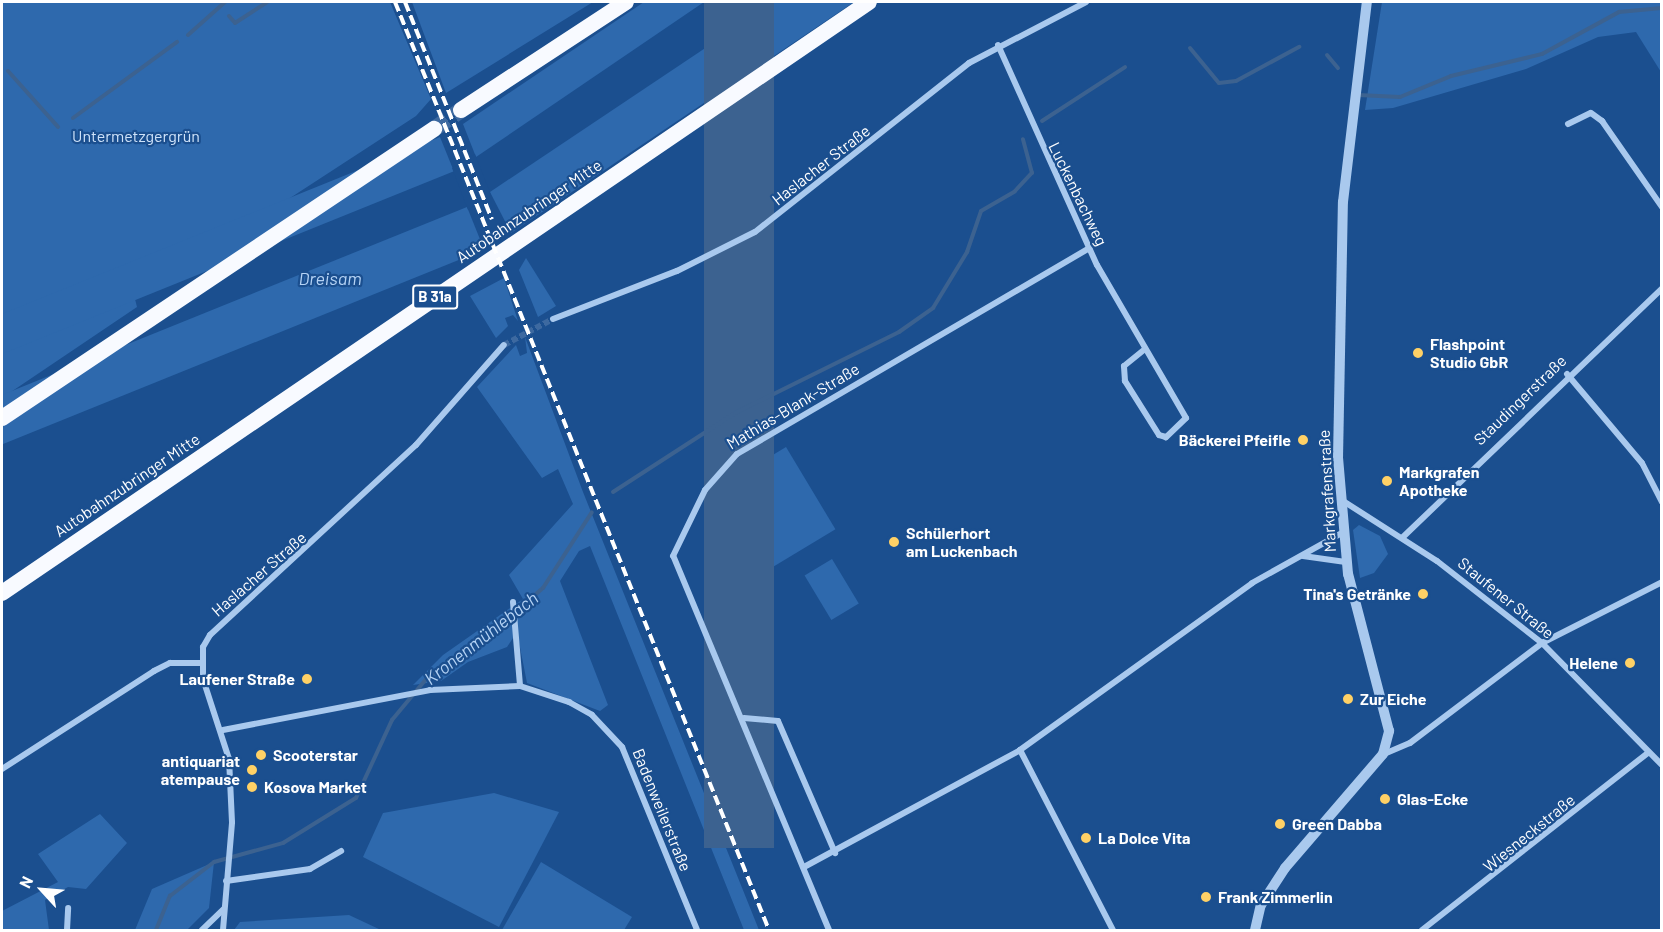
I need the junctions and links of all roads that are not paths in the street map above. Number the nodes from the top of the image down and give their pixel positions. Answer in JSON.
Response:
{"nodes":[{"id":1,"x":626,"y":2,"type":"edge"},
{"id":2,"x":868,"y":2,"type":"edge"},
{"id":3,"x":1086,"y":2,"type":"edge"},
{"id":4,"x":1366,"y":3,"type":"edge"},
{"id":5,"x":998,"y":45,"type":"junction"},
{"id":6,"x":461,"y":111,"type":"tunnel mouth"},
{"id":7,"x":1568,"y":124,"type":"dead end"},
{"id":8,"x":434,"y":129,"type":"tunnel mouth"},
{"id":9,"x":1662,"y":207,"type":"edge"},
{"id":10,"x":1089,"y":248,"type":"junction"},
{"id":11,"x":1662,"y":289,"type":"edge"},
{"id":12,"x":554,"y":319,"type":"tunnel mouth"},
{"id":13,"x":504,"y":345,"type":"tunnel mouth"},
{"id":14,"x":1144,"y":349,"type":"junction"},
{"id":15,"x":1567,"y":374,"type":"junction"},
{"id":16,"x":2,"y":418,"type":"edge"},
{"id":17,"x":1340,"y":499,"type":"junction"},
{"id":18,"x":1662,"y":502,"type":"edge"},
{"id":19,"x":1342,"y":533,"type":"junction"},
{"id":20,"x":1403,"y":537,"type":"junction"},
{"id":21,"x":1303,"y":556,"type":"junction"},
{"id":22,"x":1346,"y":562,"type":"junction"},
{"id":23,"x":1662,"y":582,"type":"edge"},
{"id":24,"x":2,"y":593,"type":"edge"},
{"id":25,"x":512,"y":605,"type":"dead end"},
{"id":26,"x":1542,"y":643,"type":"junction"},
{"id":27,"x":201,"y":663,"type":"junction"},
{"id":28,"x":520,"y":686,"type":"junction"},
{"id":29,"x":744,"y":718,"type":"junction"},
{"id":30,"x":224,"y":730,"type":"junction"},
{"id":31,"x":1020,"y":750,"type":"junction"},
{"id":32,"x":1649,"y":752,"type":"junction"},
{"id":33,"x":1383,"y":754,"type":"junction"},
{"id":34,"x":1662,"y":765,"type":"edge"},
{"id":35,"x":2,"y":769,"type":"edge"},
{"id":36,"x":341,"y":851,"type":"dead end"},
{"id":37,"x":835,"y":853,"type":"junction"},
{"id":38,"x":804,"y":867,"type":"junction"},
{"id":39,"x":226,"y":881,"type":"junction"},
{"id":40,"x":68,"y":908,"type":"dead end"},
{"id":41,"x":225,"y":909,"type":"junction"},
{"id":42,"x":67,"y":930,"type":"edge"},
{"id":43,"x":202,"y":930,"type":"edge"},
{"id":44,"x":223,"y":930,"type":"edge"},
{"id":45,"x":697,"y":930,"type":"edge"},
{"id":46,"x":828,"y":930,"type":"edge"},
{"id":47,"x":1113,"y":930,"type":"edge"},
{"id":48,"x":1255,"y":930,"type":"edge"},
{"id":49,"x":1422,"y":930,"type":"edge"}],
"edges":[{"from":1,"to":6,"type":"highway"},
{"from":2,"to":24,"type":"highway","name":"Autobahnzubringer Mitte","number":"B 31a"},
{"from":3,"to":5,"type":"street","name":"Haslacher Straße"},
{"from":4,"to":17,"type":"street","name":"Markgrafenstraße"},
{"from":5,"to":10,"type":"street","name":"Luckenbachweg"},
{"from":5,"to":12,"type":"street","name":"Haslacher Straße"},
{"from":7,"to":9,"type":"street"},
{"from":8,"to":16,"type":"highway"},
{"from":10,"to":14,"type":"street","name":"Luckenbachweg"},
{"from":10,"to":29,"type":"street","name":"Mathias-Blank-Straße"},
{"from":11,"to":15,"type":"street","name":"Staudingerstraße"},
{"from":13,"to":27,"type":"street","name":"Haslacher Straße"},
{"from":14,"to":14,"type":"street","name":"Luckenbachweg"},
{"from":15,"to":18,"type":"street"},
{"from":15,"to":20,"type":"street","name":"Staudingerstraße"},
{"from":17,"to":19,"type":"street","name":"Markgrafenstraße"},
{"from":17,"to":20,"type":"street","name":"Staufener Straße"},
{"from":19,"to":21,"type":"street"},
{"from":19,"to":22,"type":"street","name":"Markgrafenstraße"},
{"from":20,"to":26,"type":"street","name":"Staufener Straße"},
{"from":21,"to":22,"type":"street"},
{"from":21,"to":31,"type":"street"},
{"from":22,"to":33,"type":"street","name":"Markgrafenstraße"},
{"from":23,"to":26,"type":"street"},
{"from":25,"to":28,"type":"street"},
{"from":26,"to":32,"type":"street","name":"Staufener Straße"},
{"from":26,"to":33,"type":"street"},
{"from":27,"to":30,"type":"street"},
{"from":27,"to":35,"type":"street"},
{"from":28,"to":30,"type":"street","name":"Badenweilerstraße"},
{"from":28,"to":45,"type":"street","name":"Badenweilerstraße"},
{"from":29,"to":37,"type":"street"},
{"from":29,"to":38,"type":"street","name":"Mathias-Blank-Straße"},
{"from":30,"to":39,"type":"street"},
{"from":31,"to":37,"type":"street"},
{"from":31,"to":47,"type":"street"},
{"from":32,"to":34,"type":"street","name":"Staufener Straße"},
{"from":32,"to":49,"type":"street","name":"Wiesneckstraße"},
{"from":33,"to":48,"type":"street"},
{"from":36,"to":39,"type":"street"},
{"from":37,"to":38,"type":"street"},
{"from":38,"to":46,"type":"street","name":"Mathias-Blank-Straße"},
{"from":39,"to":41,"type":"street"},
{"from":40,"to":42,"type":"street"},
{"from":41,"to":43,"type":"street"},
{"from":41,"to":44,"type":"street"}]}
